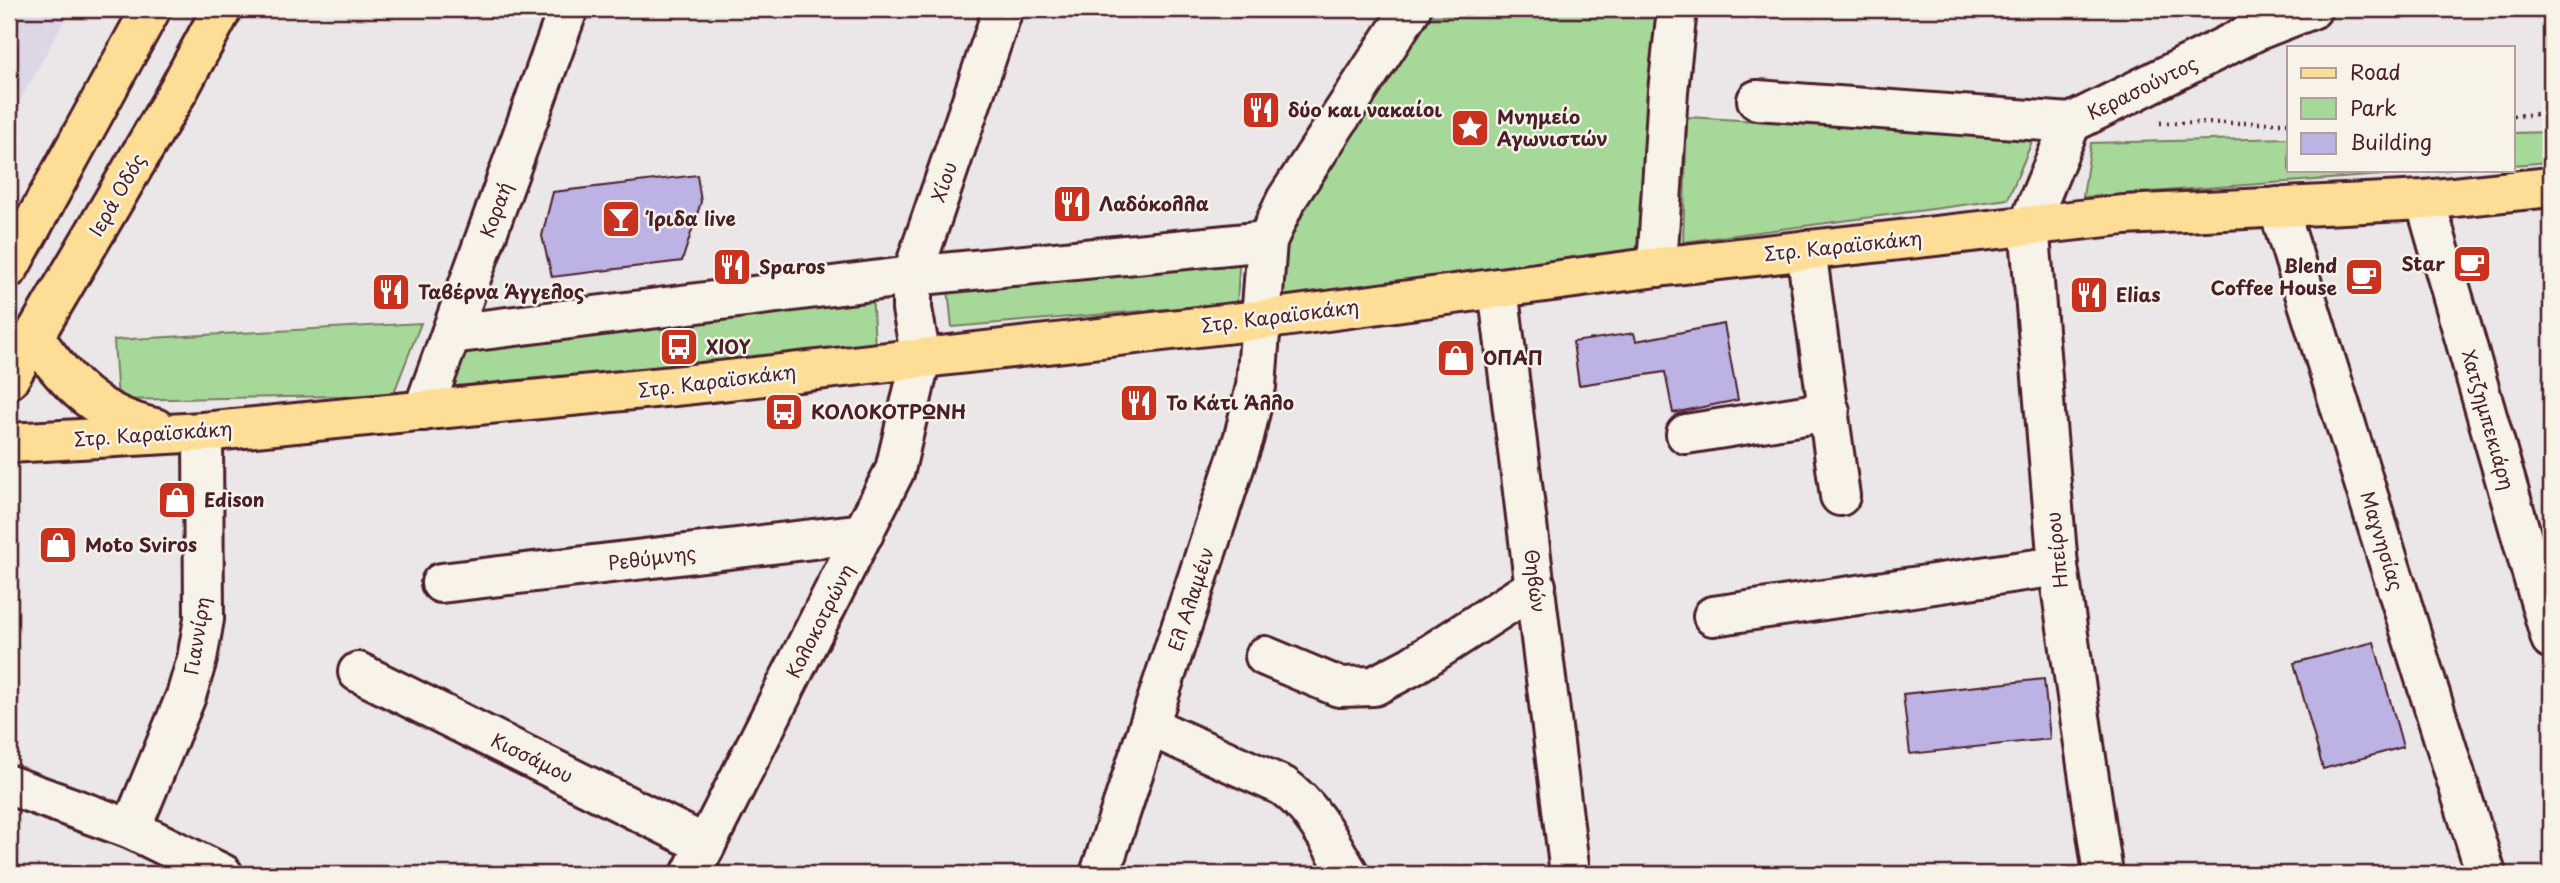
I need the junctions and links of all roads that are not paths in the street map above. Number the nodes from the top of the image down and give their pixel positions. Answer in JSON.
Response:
{"nodes":[{"id":1,"x":151,"y":9,"type":"edge"},
{"id":2,"x":222,"y":9,"type":"edge"},
{"id":3,"x":568,"y":9,"type":"edge"},
{"id":4,"x":1003,"y":9,"type":"edge"},
{"id":5,"x":1410,"y":9,"type":"edge"},
{"id":6,"x":1678,"y":9,"type":"edge"},
{"id":7,"x":2312,"y":9,"type":"edge"},
{"id":8,"x":2253,"y":20,"type":"edge"},
{"id":9,"x":1758,"y":100,"type":"dead end"},
{"id":10,"x":2071,"y":123,"type":"junction"},
{"id":11,"x":2551,"y":187,"type":"edge"},
{"id":12,"x":2425,"y":200,"type":"junction"},
{"id":13,"x":2278,"y":207,"type":"junction"},
{"id":14,"x":2029,"y":224,"type":"junction"},
{"id":15,"x":1267,"y":241,"type":"junction"},
{"id":16,"x":1806,"y":250,"type":"junction"},
{"id":17,"x":1657,"y":267,"type":"junction"},
{"id":18,"x":9,"y":268,"type":"edge"},
{"id":19,"x":912,"y":276,"type":"junction"},
{"id":20,"x":1498,"y":288,"type":"junction"},
{"id":21,"x":1260,"y":320,"type":"junction"},
{"id":22,"x":451,"y":334,"type":"junction"},
{"id":23,"x":34,"y":338,"type":"junction"},
{"id":24,"x":921,"y":358,"type":"junction"},
{"id":25,"x":9,"y":379,"type":"edge"},
{"id":26,"x":423,"y":411,"type":"junction"},
{"id":27,"x":1830,"y":411,"type":"junction"},
{"id":28,"x":203,"y":432,"type":"junction"},
{"id":29,"x":1686,"y":434,"type":"dead end"},
{"id":30,"x":9,"y":443,"type":"edge"},
{"id":31,"x":1840,"y":496,"type":"dead end"},
{"id":32,"x":864,"y":533,"type":"junction"},
{"id":33,"x":2057,"y":566,"type":"junction"},
{"id":34,"x":441,"y":583,"type":"dead end"},
{"id":35,"x":1535,"y":586,"type":"junction"},
{"id":36,"x":1713,"y":616,"type":"dead end"},
{"id":37,"x":2551,"y":639,"type":"edge"},
{"id":38,"x":1265,"y":656,"type":"dead end"},
{"id":39,"x":358,"y":672,"type":"dead end"},
{"id":40,"x":1149,"y":726,"type":"junction"},
{"id":41,"x":9,"y":785,"type":"edge"},
{"id":42,"x":131,"y":829,"type":"junction"},
{"id":43,"x":701,"y":865,"type":"edge"},
{"id":44,"x":223,"y":874,"type":"edge"},
{"id":45,"x":1100,"y":874,"type":"edge"},
{"id":46,"x":1349,"y":874,"type":"edge"},
{"id":47,"x":1570,"y":874,"type":"edge"},
{"id":48,"x":2103,"y":874,"type":"edge"},
{"id":49,"x":2486,"y":874,"type":"edge"}],
"edges":[{"from":1,"to":18,"type":"main road"},
{"from":2,"to":23,"type":"main road","name":"Ιερά Οδός"},
{"from":3,"to":22,"type":"street","name":"Κοραή"},
{"from":4,"to":19,"type":"street","name":"Χίου"},
{"from":5,"to":15,"type":"street","name":"Ελ Αλαμέιν"},
{"from":6,"to":17,"type":"street"},
{"from":7,"to":8,"type":"street","name":"Κερασούντος"},
{"from":8,"to":10,"type":"street","name":"Κερασούντος"},
{"from":9,"to":10,"type":"street"},
{"from":10,"to":14,"type":"street","name":"Κερασούντος"},
{"from":11,"to":12,"type":"main road","name":"Στρ. Καραϊσκάκη"},
{"from":12,"to":13,"type":"main road","name":"Στρ. Καραϊσκάκη"},
{"from":12,"to":37,"type":"street","name":"Χατζημπεκιάρη"},
{"from":13,"to":14,"type":"main road","name":"Στρ. Καραϊσκάκη"},
{"from":13,"to":49,"type":"street","name":"Μαγνησίας"},
{"from":14,"to":16,"type":"main road","name":"Στρ. Καραϊσκάκη"},
{"from":14,"to":33,"type":"street","name":"Ηπείρου"},
{"from":15,"to":19,"type":"street"},
{"from":15,"to":21,"type":"street","name":"Ελ Αλαμέιν"},
{"from":16,"to":17,"type":"main road","name":"Στρ. Καραϊσκάκη"},
{"from":16,"to":27,"type":"street"},
{"from":17,"to":20,"type":"main road","name":"Στρ. Καραϊσκάκη"},
{"from":19,"to":22,"type":"street"},
{"from":19,"to":24,"type":"street","name":"Χίου"},
{"from":20,"to":21,"type":"main road","name":"Στρ. Καραϊσκάκη"},
{"from":20,"to":35,"type":"street","name":"Θηβών"},
{"from":21,"to":24,"type":"main road","name":"Στρ. Καραϊσκάκη"},
{"from":21,"to":40,"type":"street","name":"Ελ Αλαμέιν"},
{"from":22,"to":26,"type":"street","name":"Κοραή"},
{"from":23,"to":25,"type":"main road","name":"Ιερά Οδός"},
{"from":23,"to":28,"type":"main road"},
{"from":24,"to":26,"type":"main road","name":"Στρ. Καραϊσκάκη"},
{"from":24,"to":32,"type":"street","name":"Κολοκοτρώνη"},
{"from":26,"to":28,"type":"main road","name":"Στρ. Καραϊσκάκη"},
{"from":27,"to":29,"type":"street"},
{"from":27,"to":31,"type":"street"},
{"from":28,"to":30,"type":"main road","name":"Στρ. Καραϊσκάκη"},
{"from":28,"to":42,"type":"street","name":"Γιαννίρη"},
{"from":32,"to":34,"type":"street","name":"Ρεθύμνης"},
{"from":32,"to":43,"type":"street","name":"Κολοκοτρώνη"},
{"from":33,"to":36,"type":"street"},
{"from":33,"to":48,"type":"street","name":"Ηπείρου"},
{"from":35,"to":38,"type":"street"},
{"from":35,"to":47,"type":"street","name":"Θηβών"},
{"from":39,"to":43,"type":"street","name":"Κισσάμου"},
{"from":40,"to":45,"type":"street","name":"Ελ Αλαμέιν"},
{"from":40,"to":46,"type":"street"},
{"from":41,"to":42,"type":"street"},
{"from":42,"to":44,"type":"street"}]}
